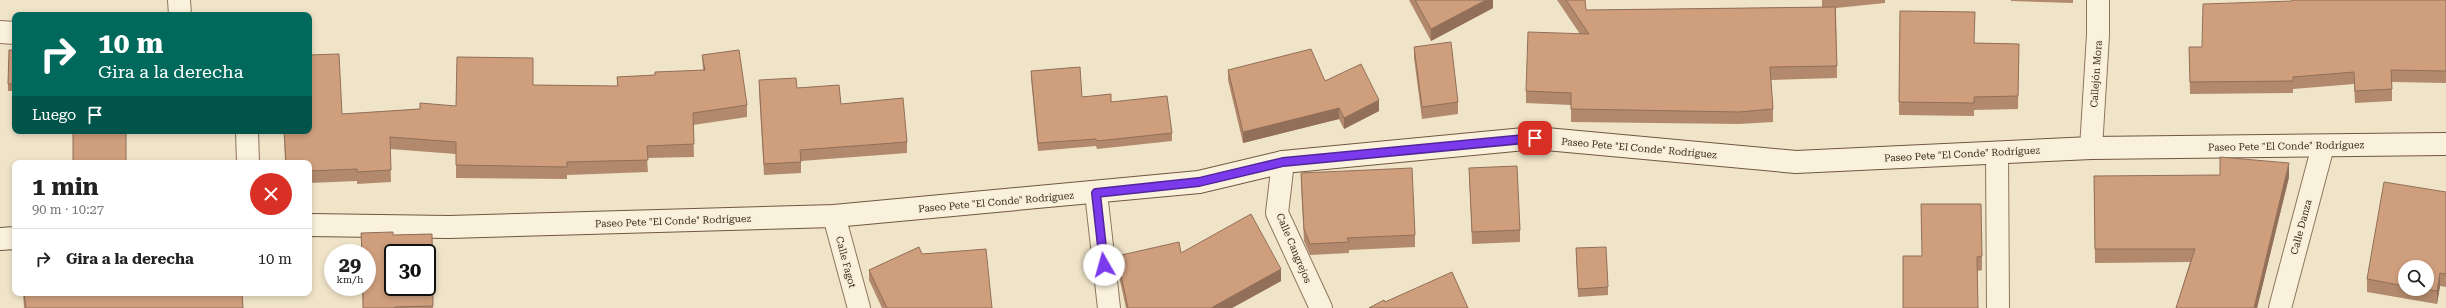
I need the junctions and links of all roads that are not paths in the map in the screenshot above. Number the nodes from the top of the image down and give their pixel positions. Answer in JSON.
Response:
{"nodes":[{"id":1,"x":179,"y":0,"type":"edge"},
{"id":2,"x":2098,"y":0,"type":"edge"},
{"id":3,"x":180,"y":12,"type":"edge"},
{"id":4,"x":0,"y":32,"type":"edge"},
{"id":5,"x":12,"y":33,"type":"edge"},
{"id":6,"x":247,"y":134,"type":"edge"},
{"id":7,"x":2446,"y":144,"type":"edge"},
{"id":8,"x":2323,"y":146,"type":"junction"},
{"id":9,"x":2091,"y":148,"type":"junction"},
{"id":10,"x":1996,"y":153,"type":"junction"},
{"id":11,"x":248,"y":160,"type":"edge"},
{"id":12,"x":1283,"y":162,"type":"junction"},
{"id":13,"x":1096,"y":193,"type":"junction"},
{"id":14,"x":834,"y":216,"type":"junction"},
{"id":15,"x":312,"y":225,"type":"edge"},
{"id":16,"x":12,"y":238,"type":"edge"},
{"id":17,"x":0,"y":239,"type":"edge"},
{"id":18,"x":857,"y":308,"type":"edge"},
{"id":19,"x":1110,"y":308,"type":"edge"},
{"id":20,"x":1321,"y":308,"type":"edge"},
{"id":21,"x":1998,"y":308,"type":"edge"},
{"id":22,"x":2280,"y":308,"type":"edge"}],
"edges":[{"from":1,"to":3,"type":"street"},
{"from":2,"to":9,"type":"street","name":"Callejón Mora"},
{"from":4,"to":5,"type":"street"},
{"from":6,"to":11,"type":"street"},
{"from":7,"to":8,"type":"street","name":"Paseo Pete \"El Conde\" Rodríguez"},
{"from":8,"to":9,"type":"street","name":"Paseo Pete \"El Conde\" Rodríguez"},
{"from":8,"to":22,"type":"street","name":"Calle Danza"},
{"from":9,"to":10,"type":"street","name":"Paseo Pete \"El Conde\" Rodríguez"},
{"from":10,"to":12,"type":"street","name":"Paseo Pete \"El Conde\" Rodríguez"},
{"from":10,"to":21,"type":"street"},
{"from":12,"to":13,"type":"street","name":"Paseo Pete \"El Conde\" Rodríguez"},
{"from":12,"to":20,"type":"street","name":"Calle Cangrejos"},
{"from":13,"to":14,"type":"street","name":"Paseo Pete \"El Conde\" Rodríguez"},
{"from":13,"to":19,"type":"street"},
{"from":14,"to":15,"type":"street","name":"Paseo Pete \"El Conde\" Rodríguez"},
{"from":14,"to":18,"type":"street","name":"Calle Fagot"},
{"from":16,"to":17,"type":"street"}]}
